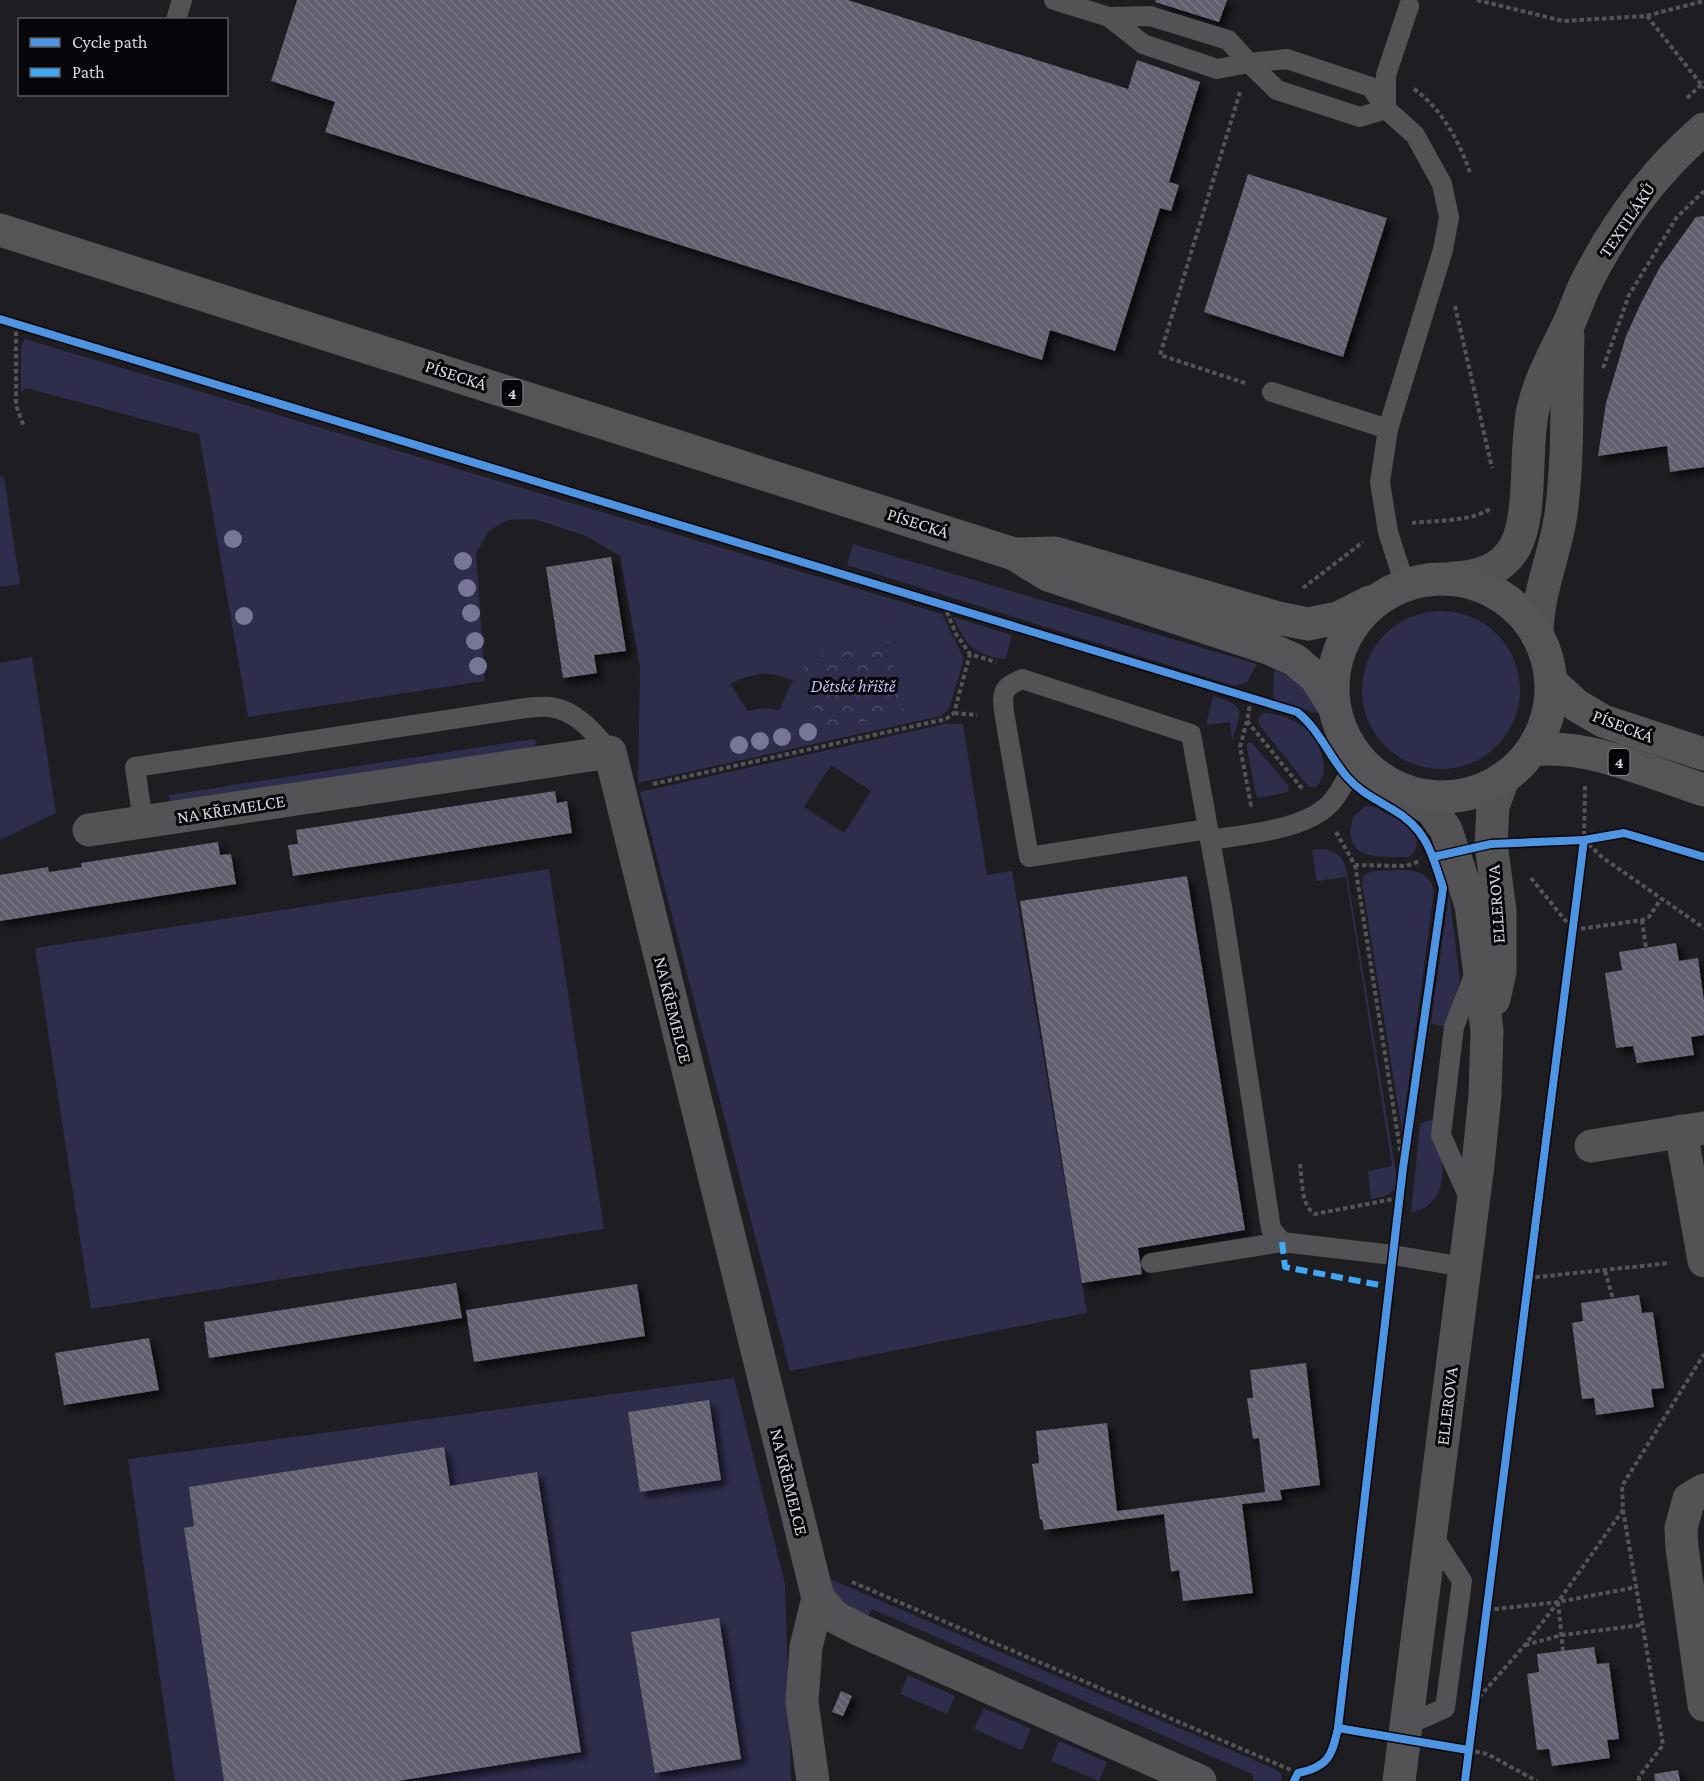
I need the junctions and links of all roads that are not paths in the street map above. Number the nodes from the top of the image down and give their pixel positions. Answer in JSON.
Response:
{"nodes":[{"id":1,"x":182,"y":0,"type":"edge"},
{"id":2,"x":1054,"y":0,"type":"edge"},
{"id":3,"x":1409,"y":6,"type":"dead end"},
{"id":4,"x":1109,"y":17,"type":"junction"},
{"id":5,"x":177,"y":18,"type":"edge"},
{"id":6,"x":1249,"y":63,"type":"junction"},
{"id":7,"x":1386,"y":109,"type":"junction"},
{"id":8,"x":1704,"y":129,"type":"edge"},
{"id":9,"x":5,"y":231,"type":"edge"},
{"id":10,"x":1569,"y":325,"type":"junction"},
{"id":11,"x":1272,"y":392,"type":"road end"},
{"id":12,"x":1388,"y":429,"type":"junction"},
{"id":13,"x":1014,"y":554,"type":"junction"},
{"id":14,"x":1453,"y":578,"type":"junction"},
{"id":15,"x":1392,"y":592,"type":"junction"},
{"id":16,"x":1537,"y":635,"type":"junction"},
{"id":17,"x":1551,"y":682,"type":"junction"},
{"id":18,"x":1333,"y":705,"type":"junction"},
{"id":19,"x":1532,"y":750,"type":"junction"},
{"id":20,"x":610,"y":752,"type":"junction"},
{"id":21,"x":1704,"y":754,"type":"edge"},
{"id":22,"x":1357,"y":758,"type":"junction"},
{"id":23,"x":1503,"y":779,"type":"junction"},
{"id":24,"x":1704,"y":790,"type":"edge"},
{"id":25,"x":1402,"y":791,"type":"junction"},
{"id":26,"x":143,"y":822,"type":"junction"},
{"id":27,"x":89,"y":830,"type":"dead end"},
{"id":28,"x":1209,"y":835,"type":"junction"},
{"id":29,"x":1478,"y":965,"type":"junction"},
{"id":30,"x":1487,"y":1030,"type":"junction"},
{"id":31,"x":1692,"y":1129,"type":"edge"},
{"id":32,"x":1591,"y":1146,"type":"dead end"},
{"id":33,"x":1473,"y":1205,"type":"junction"},
{"id":34,"x":1282,"y":1242,"type":"junction"},
{"id":35,"x":1704,"y":1259,"type":"edge"},
{"id":36,"x":1151,"y":1263,"type":"dead end"},
{"id":37,"x":1465,"y":1267,"type":"junction"},
{"id":38,"x":1704,"y":1490,"type":"edge"},
{"id":39,"x":818,"y":1598,"type":"junction"},
{"id":40,"x":1704,"y":1705,"type":"edge"},
{"id":41,"x":813,"y":1781,"type":"edge"},
{"id":42,"x":1200,"y":1781,"type":"edge"},
{"id":43,"x":1399,"y":1781,"type":"edge"}],
"edges":[{"from":1,"to":5,"type":"lane"},
{"from":2,"to":4,"type":"lane"},
{"from":3,"to":7,"type":"lane"},
{"from":4,"to":6,"type":"lane"},
{"from":4,"to":6,"type":"lane"},
{"from":6,"to":7,"type":"lane"},
{"from":6,"to":7,"type":"lane"},
{"from":7,"to":12,"type":"lane"},
{"from":8,"to":10,"type":"street","name":"TEXTILÁKŮ"},
{"from":9,"to":13,"type":"main road","name":"PÍSECKÁ","number":"4"},
{"from":10,"to":14,"type":"street"},
{"from":10,"to":16,"type":"street"},
{"from":11,"to":12,"type":"lane"},
{"from":12,"to":15,"type":"lane"},
{"from":13,"to":15,"type":"main road","name":"PÍSECKÁ"},
{"from":13,"to":18,"type":"main road","name":"PÍSECKÁ"},
{"from":14,"to":15,"type":"main road","name":"PÍSECKÁ"},
{"from":14,"to":16,"type":"main road"},
{"from":15,"to":18,"type":"main road"},
{"from":16,"to":17,"type":"main road"},
{"from":17,"to":19,"type":"main road"},
{"from":17,"to":21,"type":"main road","name":"PÍSECKÁ","number":"4"},
{"from":18,"to":22,"type":"main road"},
{"from":19,"to":23,"type":"main road"},
{"from":19,"to":24,"type":"main road","name":"PÍSECKÁ","number":"4"},
{"from":20,"to":26,"type":"street","name":"NA KŘEMELCE"},
{"from":20,"to":26,"type":"lane"},
{"from":20,"to":39,"type":"street","name":"NA KŘEMELCE"},
{"from":22,"to":25,"type":"main road"},
{"from":22,"to":28,"type":"lane"},
{"from":23,"to":25,"type":"main road"},
{"from":23,"to":30,"type":"street","name":"ELLEROVA"},
{"from":25,"to":29,"type":"street","name":"ELLEROVA"},
{"from":26,"to":27,"type":"street","name":"NA KŘEMELCE"},
{"from":28,"to":28,"type":"lane"},
{"from":28,"to":34,"type":"lane"},
{"from":29,"to":30,"type":"street","name":"ELLEROVA"},
{"from":29,"to":33,"type":"lane"},
{"from":30,"to":33,"type":"street","name":"ELLEROVA"},
{"from":31,"to":32,"type":"street"},
{"from":31,"to":35,"type":"street"},
{"from":33,"to":37,"type":"street","name":"ELLEROVA"},
{"from":34,"to":36,"type":"lane"},
{"from":34,"to":37,"type":"lane"},
{"from":37,"to":43,"type":"street","name":"ELLEROVA"},
{"from":38,"to":40,"type":"street"},
{"from":39,"to":41,"type":"street","name":"NA KŘEMELCE"},
{"from":39,"to":42,"type":"street"}]}
